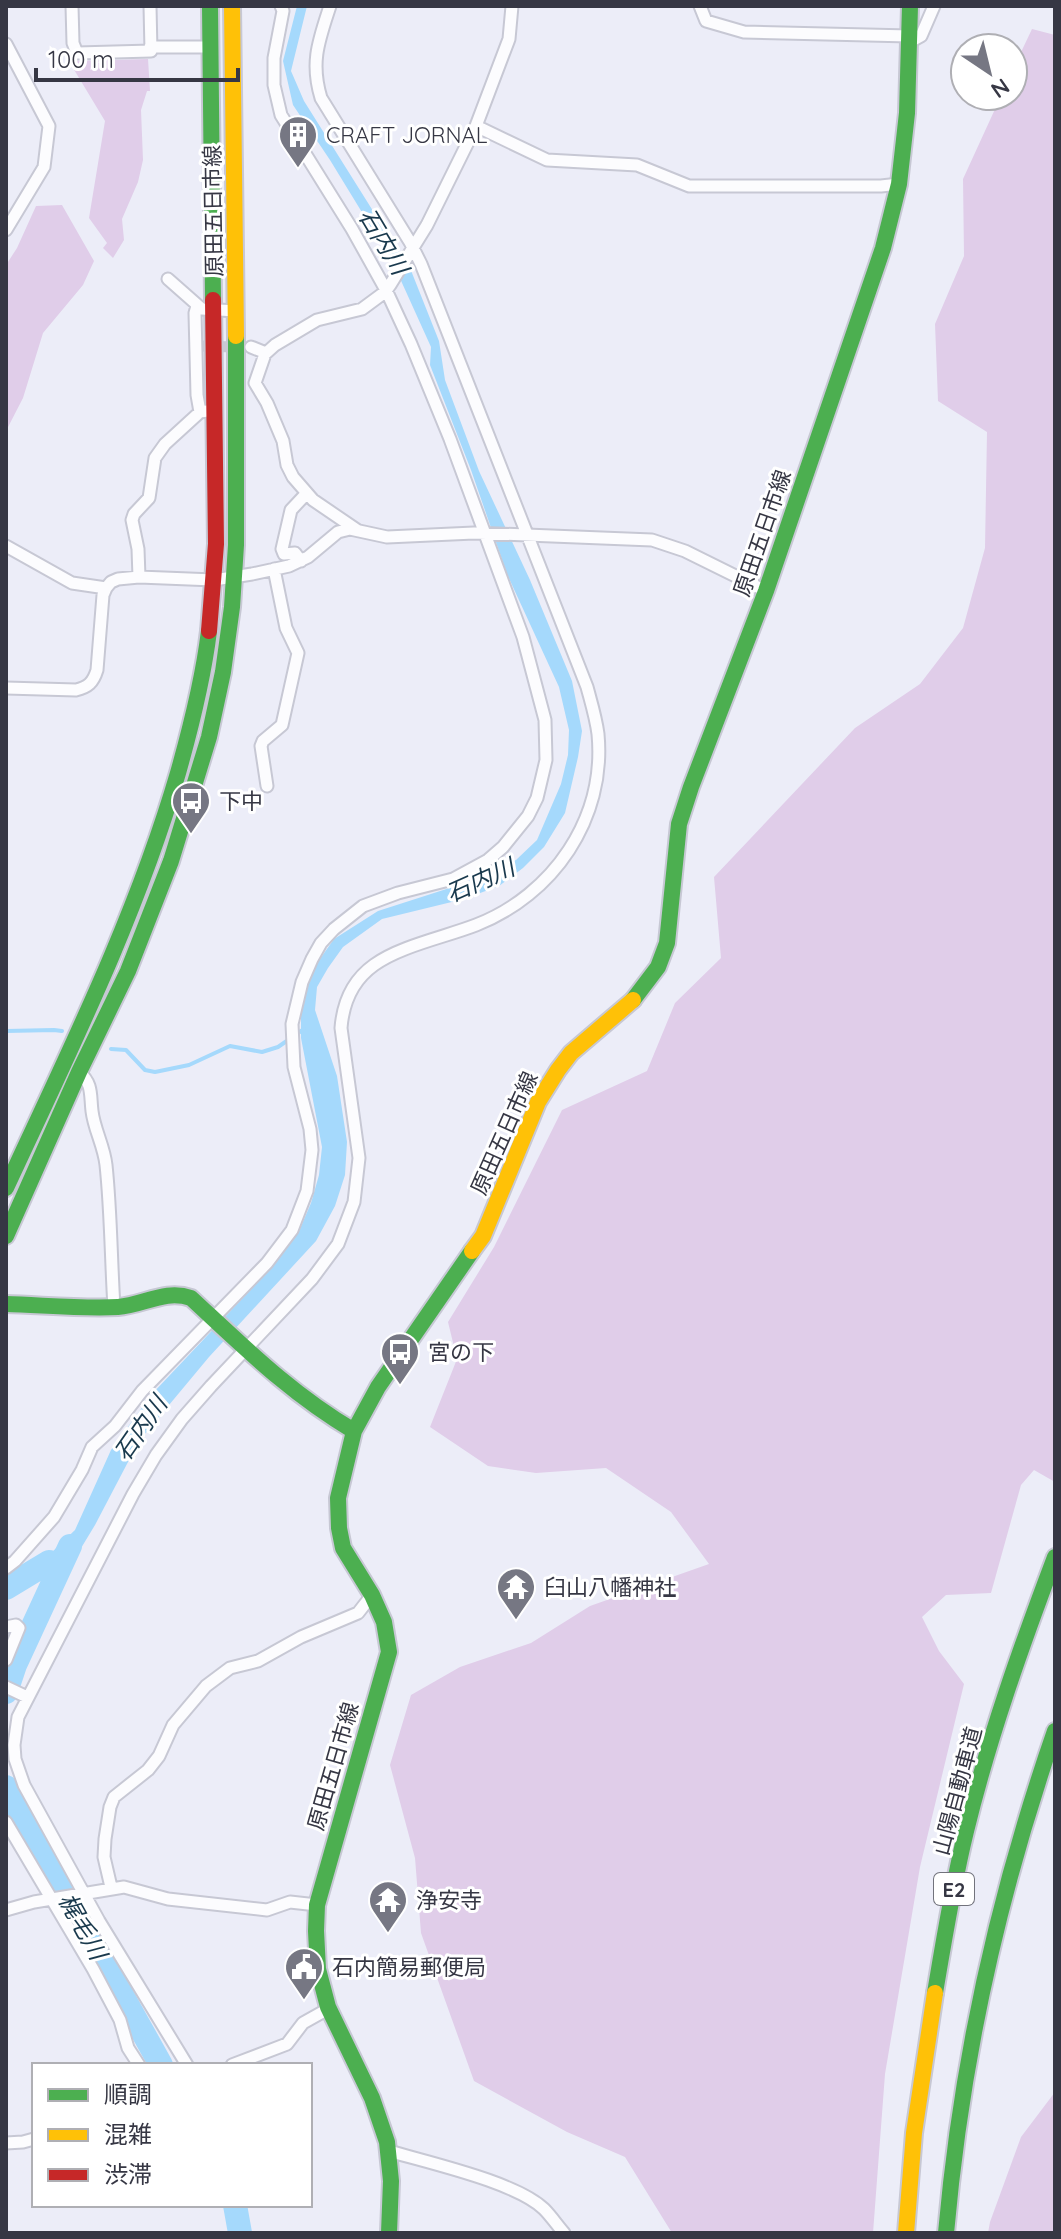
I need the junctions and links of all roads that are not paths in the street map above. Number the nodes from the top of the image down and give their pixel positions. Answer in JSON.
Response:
{"nodes":[{"id":1,"x":72,"y":6,"type":"edge"},
{"id":2,"x":150,"y":6,"type":"edge"},
{"id":3,"x":210,"y":6,"type":"edge"},
{"id":4,"x":232,"y":6,"type":"edge"},
{"id":5,"x":281,"y":6,"type":"edge"},
{"id":6,"x":330,"y":6,"type":"edge"},
{"id":7,"x":512,"y":6,"type":"edge"},
{"id":8,"x":700,"y":6,"type":"edge"},
{"id":9,"x":910,"y":6,"type":"edge"},
{"id":10,"x":934,"y":6,"type":"edge"},
{"id":11,"x":910,"y":39,"type":"junction"},
{"id":12,"x":6,"y":44,"type":"edge"},
{"id":13,"x":150,"y":47,"type":"junction"},
{"id":14,"x":211,"y":47,"type":"junction"},
{"id":15,"x":476,"y":126,"type":"junction"},
{"id":16,"x":899,"y":184,"type":"junction"},
{"id":17,"x":6,"y":230,"type":"edge"},
{"id":18,"x":411,"y":250,"type":"junction"},
{"id":19,"x":168,"y":279,"type":"dead end"},
{"id":20,"x":387,"y":289,"type":"junction"},
{"id":21,"x":197,"y":306,"type":"junction"},
{"id":22,"x":215,"y":311,"type":"junction"},
{"id":23,"x":236,"y":311,"type":"junction"},
{"id":24,"x":251,"y":347,"type":"tunnel mouth"},
{"id":25,"x":266,"y":353,"type":"junction"},
{"id":26,"x":208,"y":411,"type":"junction"},
{"id":27,"x":306,"y":494,"type":"junction"},
{"id":28,"x":357,"y":530,"type":"junction"},
{"id":29,"x":487,"y":534,"type":"junction"},
{"id":30,"x":527,"y":535,"type":"junction"},
{"id":31,"x":6,"y":546,"type":"edge"},
{"id":32,"x":301,"y":561,"type":"junction"},
{"id":33,"x":274,"y":569,"type":"junction"},
{"id":34,"x":139,"y":577,"type":"junction"},
{"id":35,"x":234,"y":577,"type":"junction"},
{"id":36,"x":214,"y":580,"type":"junction"},
{"id":37,"x":106,"y":588,"type":"junction"},
{"id":38,"x":766,"y":591,"type":"junction"},
{"id":39,"x":6,"y":688,"type":"edge"},
{"id":40,"x":267,"y":786,"type":"dead end"},
{"id":41,"x":79,"y":1072,"type":"junction"},
{"id":42,"x":6,"y":1188,"type":"edge"},
{"id":43,"x":6,"y":1236,"type":"edge"},
{"id":44,"x":6,"y":1304,"type":"edge"},
{"id":45,"x":114,"y":1307,"type":"junction"},
{"id":46,"x":215,"y":1320,"type":"junction"},
{"id":47,"x":245,"y":1347,"type":"junction"},
{"id":48,"x":354,"y":1431,"type":"junction"},
{"id":49,"x":1055,"y":1557,"type":"edge"},
{"id":50,"x":6,"y":1568,"type":"edge"},
{"id":51,"x":372,"y":1595,"type":"junction"},
{"id":52,"x":6,"y":1627,"type":"edge"},
{"id":53,"x":6,"y":1660,"type":"edge"},
{"id":54,"x":6,"y":1687,"type":"edge"},
{"id":55,"x":26,"y":1697,"type":"junction"},
{"id":56,"x":1055,"y":1731,"type":"edge"},
{"id":57,"x":6,"y":1822,"type":"edge"},
{"id":58,"x":111,"y":1887,"type":"junction"},
{"id":59,"x":83,"y":1894,"type":"junction"},
{"id":60,"x":54,"y":1899,"type":"junction"},
{"id":61,"x":317,"y":1905,"type":"junction"},
{"id":62,"x":6,"y":1910,"type":"edge"},
{"id":63,"x":328,"y":2009,"type":"junction"},
{"id":64,"x":138,"y":2063,"type":"edge"},
{"id":65,"x":186,"y":2063,"type":"edge"},
{"id":66,"x":237,"y":2063,"type":"edge"},
{"id":67,"x":32,"y":2140,"type":"edge"},
{"id":68,"x":6,"y":2143,"type":"edge"},
{"id":69,"x":389,"y":2151,"type":"junction"},
{"id":70,"x":389,"y":2233,"type":"edge"},
{"id":71,"x":564,"y":2233,"type":"edge"},
{"id":72,"x":906,"y":2233,"type":"edge"},
{"id":73,"x":946,"y":2233,"type":"edge"}],
"edges":[{"from":1,"to":13,"type":"street"},
{"from":2,"to":13,"type":"street"},
{"from":3,"to":14,"type":"main road","name":"原田五日市線"},
{"from":4,"to":23,"type":"main road","name":"原田五日市線"},
{"from":5,"to":20,"type":"street"},
{"from":6,"to":18,"type":"street"},
{"from":7,"to":15,"type":"street"},
{"from":8,"to":11,"type":"street"},
{"from":9,"to":11,"type":"main road","name":"原田五日市線"},
{"from":10,"to":11,"type":"street"},
{"from":11,"to":16,"type":"main road","name":"原田五日市線"},
{"from":12,"to":17,"type":"street"},
{"from":13,"to":14,"type":"street"},
{"from":14,"to":22,"type":"main road","name":"原田五日市線"},
{"from":15,"to":16,"type":"street"},
{"from":15,"to":18,"type":"street"},
{"from":16,"to":38,"type":"main road","name":"原田五日市線"},
{"from":18,"to":20,"type":"street"},
{"from":18,"to":30,"type":"street"},
{"from":19,"to":21,"type":"street"},
{"from":20,"to":25,"type":"street"},
{"from":20,"to":29,"type":"street"},
{"from":21,"to":22,"type":"street"},
{"from":21,"to":26,"type":"street"},
{"from":22,"to":23,"type":"street"},
{"from":22,"to":26,"type":"main road","name":"原田五日市線"},
{"from":23,"to":35,"type":"main road","name":"原田五日市線"},
{"from":24,"to":25,"type":"street"},
{"from":25,"to":27,"type":"street"},
{"from":26,"to":34,"type":"street"},
{"from":26,"to":36,"type":"main road","name":"原田五日市線"},
{"from":27,"to":28,"type":"street"},
{"from":27,"to":32,"type":"street"},
{"from":28,"to":29,"type":"street"},
{"from":28,"to":32,"type":"street"},
{"from":29,"to":30,"type":"street"},
{"from":29,"to":46,"type":"street"},
{"from":30,"to":38,"type":"street"},
{"from":30,"to":47,"type":"street"},
{"from":31,"to":37,"type":"street"},
{"from":32,"to":33,"type":"street"},
{"from":33,"to":35,"type":"street"},
{"from":33,"to":40,"type":"street"},
{"from":34,"to":36,"type":"street"},
{"from":34,"to":37,"type":"street"},
{"from":35,"to":36,"type":"street"},
{"from":35,"to":41,"type":"main road","name":"原田五日市線"},
{"from":36,"to":42,"type":"main road","name":"原田五日市線"},
{"from":37,"to":39,"type":"street"},
{"from":38,"to":48,"type":"main road","name":"原田五日市線"},
{"from":41,"to":43,"type":"main road","name":"原田五日市線"},
{"from":41,"to":45,"type":"street"},
{"from":44,"to":45,"type":"main road"},
{"from":45,"to":46,"type":"main road"},
{"from":46,"to":47,"type":"main road"},
{"from":46,"to":50,"type":"street"},
{"from":47,"to":48,"type":"main road"},
{"from":47,"to":55,"type":"street"},
{"from":48,"to":51,"type":"main road","name":"原田五日市線"},
{"from":49,"to":72,"type":"main road","name":"山陽自動車道","number":"E2"},
{"from":51,"to":58,"type":"street"},
{"from":51,"to":61,"type":"main road","name":"原田五日市線"},
{"from":52,"to":53,"type":"street"},
{"from":54,"to":55,"type":"street"},
{"from":55,"to":59,"type":"street"},
{"from":56,"to":73,"type":"main road","number":"E2"},
{"from":57,"to":60,"type":"street"},
{"from":58,"to":59,"type":"street"},
{"from":58,"to":61,"type":"street"},
{"from":59,"to":60,"type":"street"},
{"from":59,"to":65,"type":"street"},
{"from":60,"to":62,"type":"street"},
{"from":60,"to":64,"type":"street"},
{"from":61,"to":63,"type":"main road","name":"原田五日市線"},
{"from":63,"to":66,"type":"street"},
{"from":63,"to":69,"type":"main road","name":"原田五日市線"},
{"from":67,"to":68,"type":"street"},
{"from":69,"to":70,"type":"main road","name":"原田五日市線"},
{"from":69,"to":71,"type":"street"}]}
